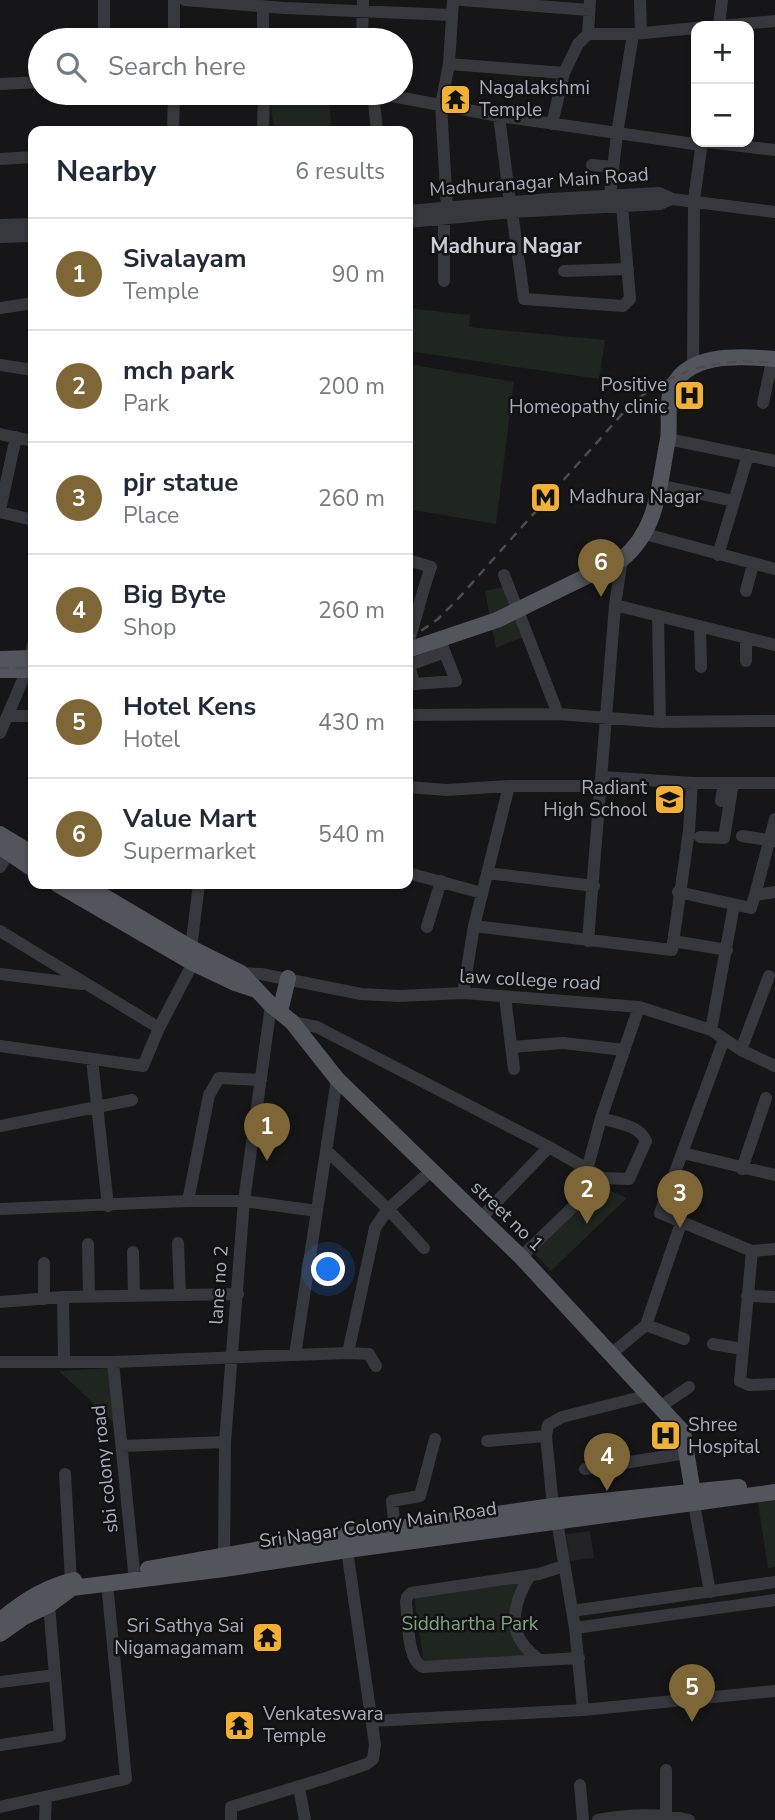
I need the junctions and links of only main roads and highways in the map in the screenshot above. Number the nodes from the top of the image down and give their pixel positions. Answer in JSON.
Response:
{"nodes":[{"id":1,"x":774,"y":364,"type":"edge"},
{"id":2,"x":668,"y":432,"type":"junction"},
{"id":3,"x":422,"y":644,"type":"edge"},
{"id":4,"x":0,"y":659,"type":"edge"},
{"id":5,"x":28,"y":660,"type":"edge"},
{"id":6,"x":28,"y":661,"type":"edge"},
{"id":7,"x":0,"y":670,"type":"edge"},
{"id":8,"x":0,"y":834,"type":"edge"},
{"id":9,"x":28,"y":851,"type":"edge"},
{"id":10,"x":3,"y":855,"type":"edge"},
{"id":11,"x":28,"y":867,"type":"edge"},
{"id":12,"x":66,"y":889,"type":"edge"},
{"id":13,"x":90,"y":889,"type":"edge"},
{"id":14,"x":191,"y":956,"type":"junction"},
{"id":15,"x":288,"y":978,"type":"road end"},
{"id":16,"x":281,"y":1013,"type":"junction"},
{"id":17,"x":775,"y":1482,"type":"edge"},
{"id":18,"x":775,"y":1492,"type":"edge"},
{"id":19,"x":693,"y":1498,"type":"junction"},
{"id":20,"x":555,"y":1513,"type":"junction"},
{"id":21,"x":346,"y":1543,"type":"junction"},
{"id":22,"x":224,"y":1562,"type":"junction"},
{"id":23,"x":21,"y":1611,"type":"junction"},
{"id":24,"x":0,"y":1621,"type":"edge"},
{"id":25,"x":0,"y":1634,"type":"edge"}],
"edges":[{"from":1,"to":2,"type":"main road"},
{"from":1,"to":2,"type":"main road"},
{"from":2,"to":3,"type":"main road"},
{"from":4,"to":5,"type":"main road"},
{"from":6,"to":7,"type":"main road"},
{"from":8,"to":9,"type":"main road"},
{"from":10,"to":11,"type":"main road"},
{"from":12,"to":14,"type":"main road","name":"street no 1"},
{"from":13,"to":14,"type":"main road","name":"street no 1"},
{"from":14,"to":16,"type":"main road","name":"street no 1"},
{"from":15,"to":16,"type":"main road"},
{"from":16,"to":19,"type":"main road","name":"street no 1"},
{"from":17,"to":19,"type":"main road","name":"Sri Nagar Colony Main Road"},
{"from":18,"to":19,"type":"main road","name":"Sri Nagar Colony Main Road"},
{"from":19,"to":20,"type":"main road","name":"Sri Nagar Colony Main Road"},
{"from":20,"to":21,"type":"main road","name":"Sri Nagar Colony Main Road"},
{"from":20,"to":21,"type":"main road","name":"Sri Nagar Colony Main Road"},
{"from":21,"to":22,"type":"main road","name":"Sri Nagar Colony Main Road"},
{"from":22,"to":23,"type":"main road","name":"Sri Nagar Colony Main Road"},
{"from":22,"to":23,"type":"main road","name":"Sri Nagar Colony Main Road"},
{"from":23,"to":24,"type":"main road","name":"Sri Nagar Colony Main Road"},
{"from":23,"to":25,"type":"main road","name":"Sri Nagar Colony Main Road"}]}
